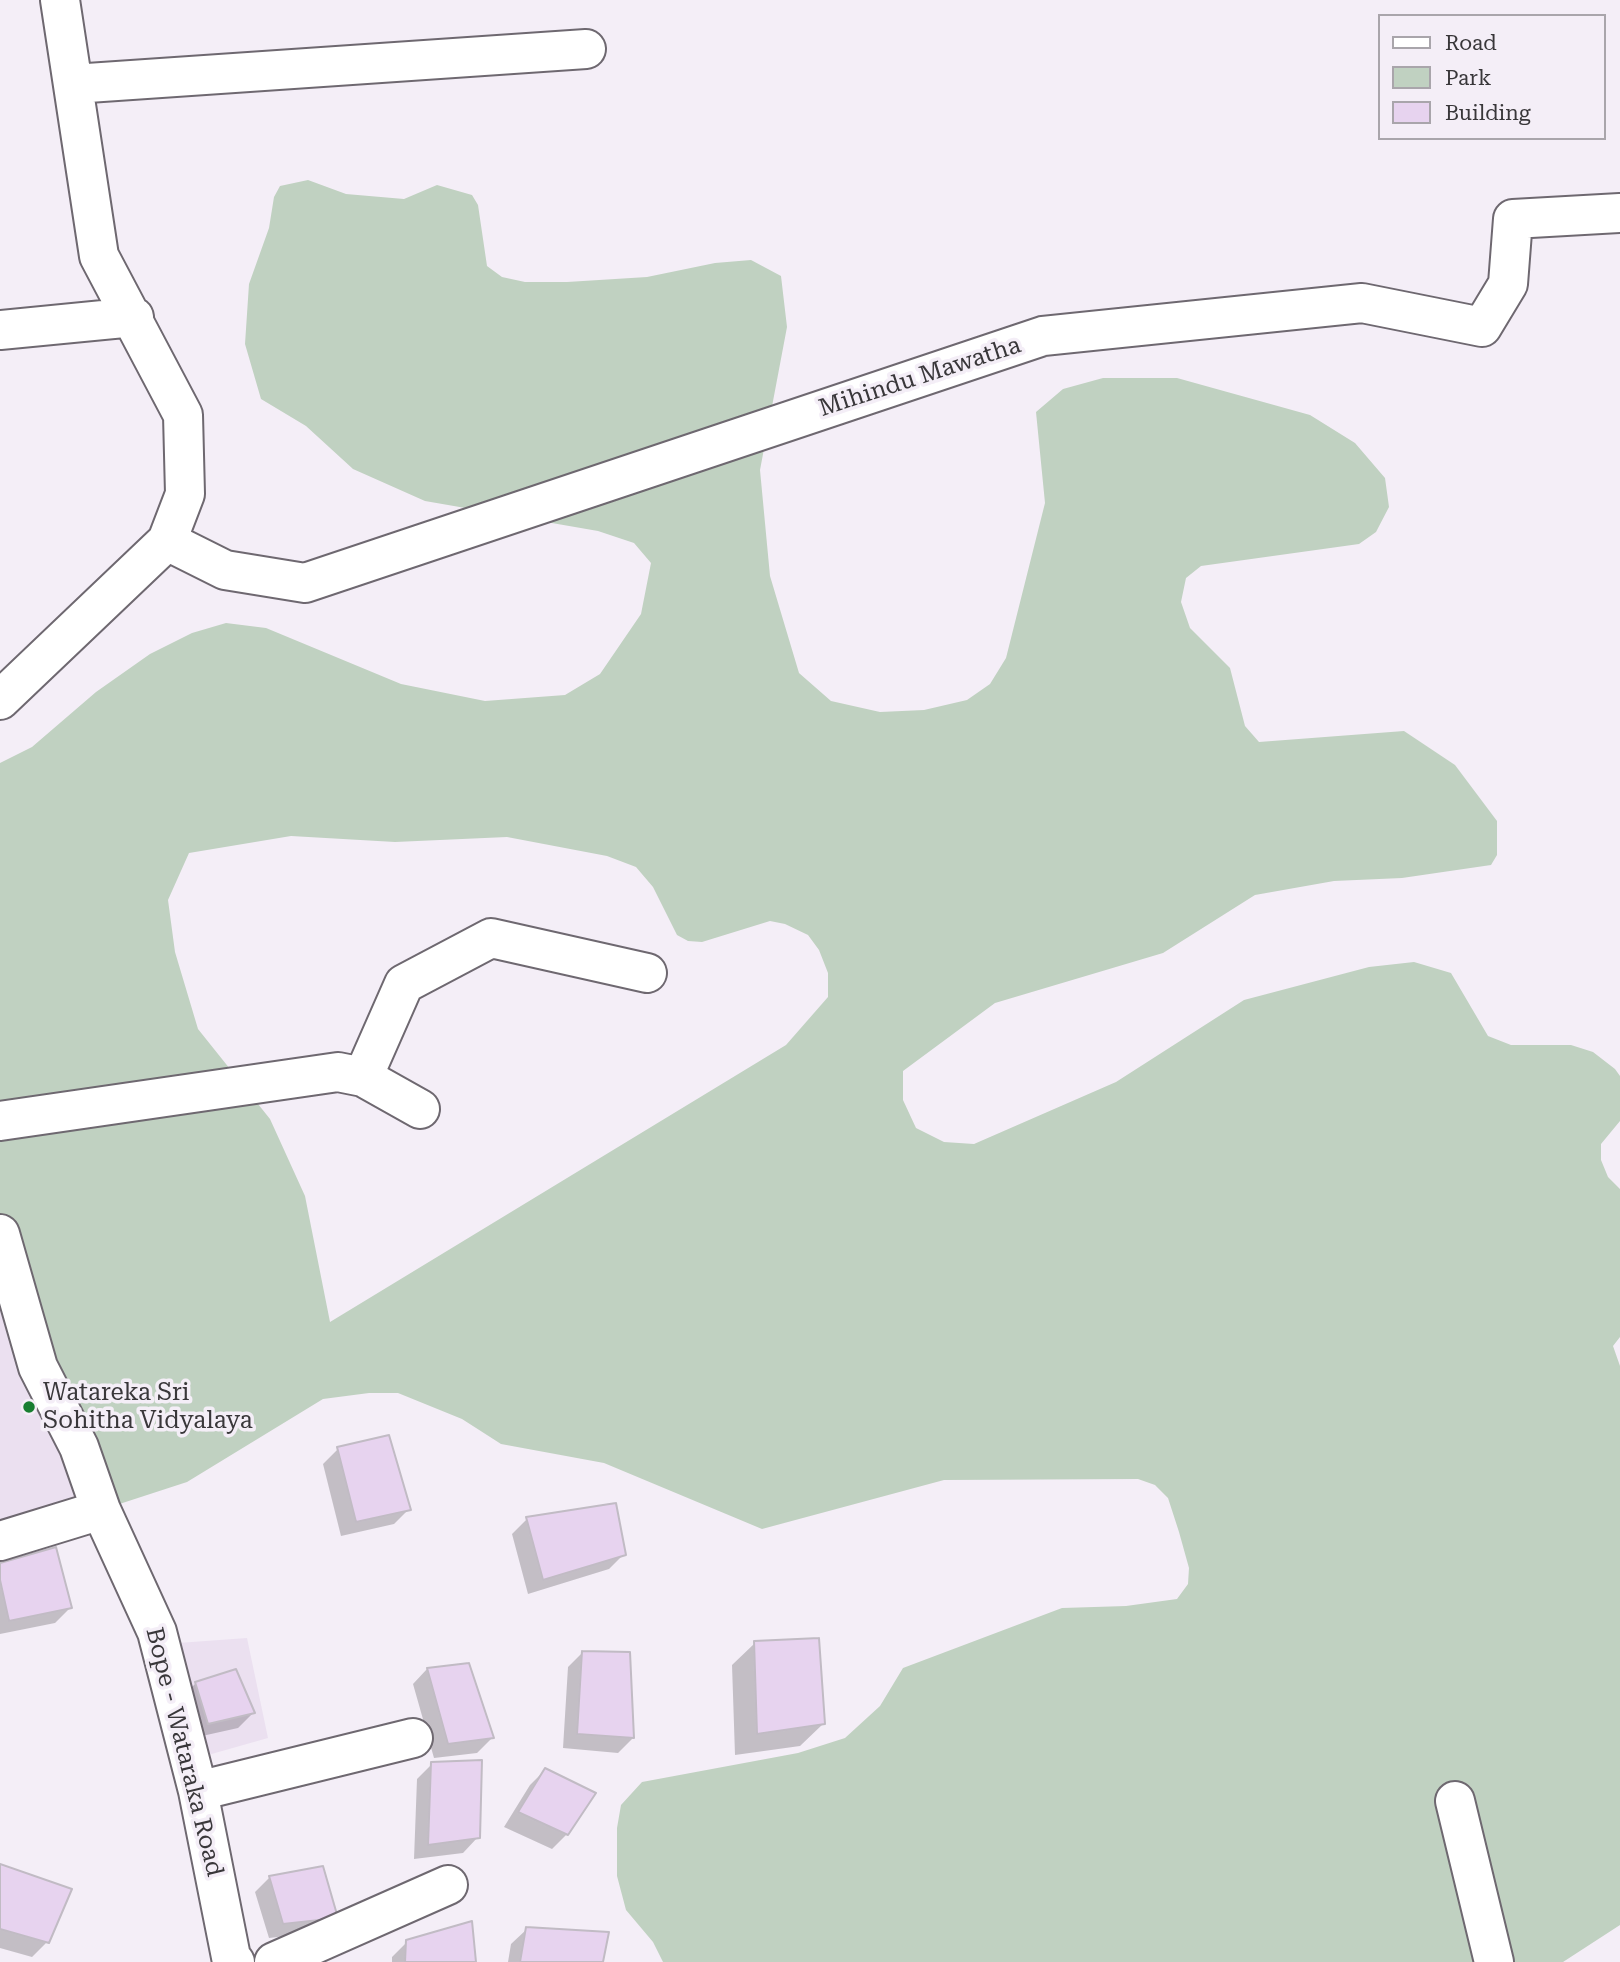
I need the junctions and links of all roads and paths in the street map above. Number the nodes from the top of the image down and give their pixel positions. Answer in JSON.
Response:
{"nodes":[{"id":1,"x":60,"y":0,"type":"edge"},
{"id":2,"x":586,"y":49,"type":"dead end"},
{"id":3,"x":73,"y":84,"type":"junction"},
{"id":4,"x":1620,"y":214,"type":"edge"},
{"id":5,"x":134,"y":317,"type":"junction"},
{"id":6,"x":0,"y":330,"type":"edge"},
{"id":7,"x":167,"y":541,"type":"junction"},
{"id":8,"x":0,"y":700,"type":"edge"},
{"id":9,"x":647,"y":973,"type":"dead end"},
{"id":10,"x":363,"y":1077,"type":"junction"},
{"id":11,"x":420,"y":1109,"type":"dead end"},
{"id":12,"x":0,"y":1121,"type":"edge"},
{"id":13,"x":0,"y":1234,"type":"edge"},
{"id":14,"x":101,"y":1510,"type":"junction"},
{"id":15,"x":0,"y":1541,"type":"edge"},
{"id":16,"x":413,"y":1738,"type":"dead end"},
{"id":17,"x":198,"y":1791,"type":"junction"},
{"id":18,"x":1455,"y":1801,"type":"dead end"},
{"id":19,"x":448,"y":1885,"type":"dead end"},
{"id":20,"x":228,"y":1961,"type":"edge"},
{"id":21,"x":274,"y":1962,"type":"edge"},
{"id":22,"x":1494,"y":1962,"type":"edge"}],
"edges":[{"from":1,"to":3,"type":"street"},
{"from":2,"to":3,"type":"street"},
{"from":3,"to":5,"type":"street"},
{"from":4,"to":7,"type":"street","name":"Mihindu Mawatha"},
{"from":5,"to":6,"type":"street"},
{"from":5,"to":7,"type":"street"},
{"from":7,"to":8,"type":"street"},
{"from":9,"to":10,"type":"street"},
{"from":10,"to":11,"type":"street"},
{"from":10,"to":12,"type":"street"},
{"from":13,"to":14,"type":"street","name":"Bope - Wataraka Road"},
{"from":14,"to":15,"type":"street"},
{"from":14,"to":17,"type":"street","name":"Bope - Wataraka Road"},
{"from":16,"to":17,"type":"street"},
{"from":17,"to":20,"type":"street","name":"Bope - Wataraka Road"},
{"from":18,"to":22,"type":"street"},
{"from":19,"to":21,"type":"street"}]}
